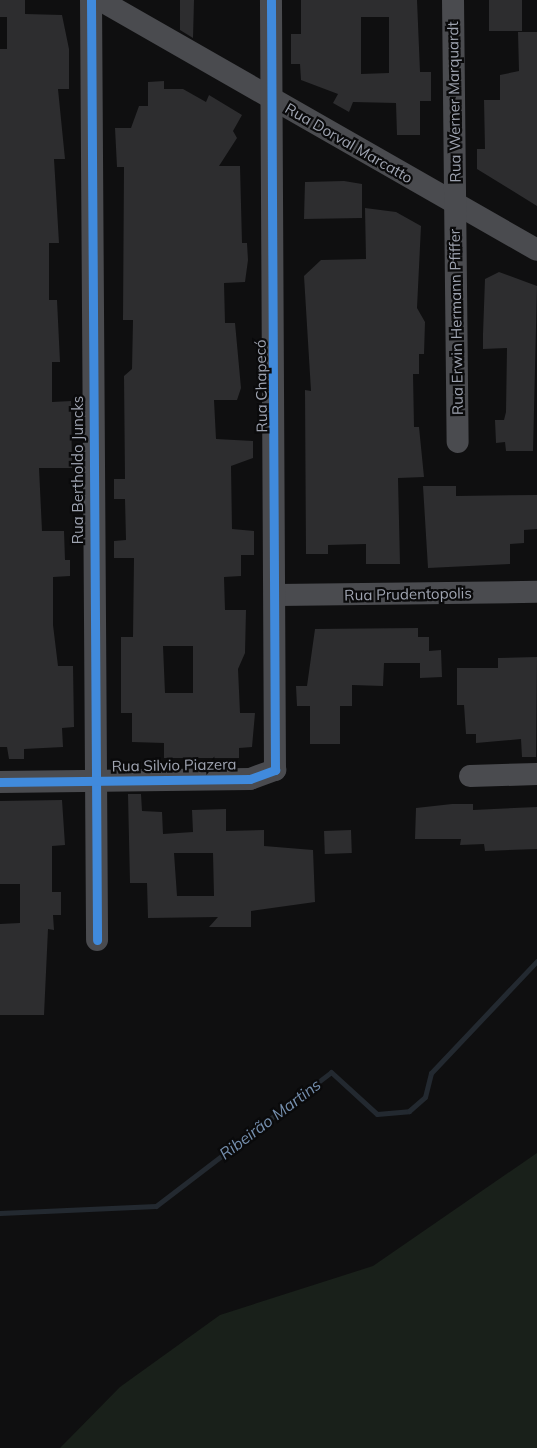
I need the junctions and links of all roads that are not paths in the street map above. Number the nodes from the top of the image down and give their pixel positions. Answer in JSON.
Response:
{"nodes":[{"id":1,"x":90,"y":0,"type":"edge"},
{"id":2,"x":100,"y":0,"type":"edge"},
{"id":3,"x":271,"y":0,"type":"edge"},
{"id":4,"x":453,"y":0,"type":"edge"},
{"id":5,"x":272,"y":99,"type":"junction"},
{"id":6,"x":455,"y":203,"type":"junction"},
{"id":7,"x":537,"y":250,"type":"edge"},
{"id":8,"x":458,"y":442,"type":"dead end"},
{"id":9,"x":537,"y":592,"type":"edge"},
{"id":10,"x":278,"y":595,"type":"junction"},
{"id":11,"x":275,"y":770,"type":"joint"},
{"id":12,"x":537,"y":774,"type":"edge"},
{"id":13,"x":470,"y":776,"type":"dead end"},
{"id":14,"x":94,"y":781,"type":"junction"},
{"id":15,"x":0,"y":782,"type":"edge"},
{"id":16,"x":97,"y":940,"type":"dead end"}],
"edges":[{"from":1,"to":14,"type":"street","name":"Rua Bertholdo Juncks"},
{"from":2,"to":5,"type":"street","name":"Rua Dorval Marcatto"},
{"from":3,"to":5,"type":"street","name":"Rua Chapecó"},
{"from":4,"to":6,"type":"street","name":"Rua Werner Marquardt"},
{"from":5,"to":6,"type":"street","name":"Rua Dorval Marcatto"},
{"from":5,"to":10,"type":"street","name":"Rua Chapecó"},
{"from":6,"to":7,"type":"street","name":"Rua Dorval Marcatto"},
{"from":6,"to":8,"type":"street","name":"Rua Erwin Hermann Pfiffer"},
{"from":9,"to":10,"type":"street","name":"Rua Prudentopolis"},
{"from":10,"to":11,"type":"street","name":"Rua Chapecó"},
{"from":11,"to":14,"type":"street","name":"Rua Silvio Piazera"},
{"from":12,"to":13,"type":"street"},
{"from":14,"to":15,"type":"street","name":"Rua Silvio Piazera"},
{"from":14,"to":16,"type":"street","name":"Rua Bertholdo Juncks"}]}
